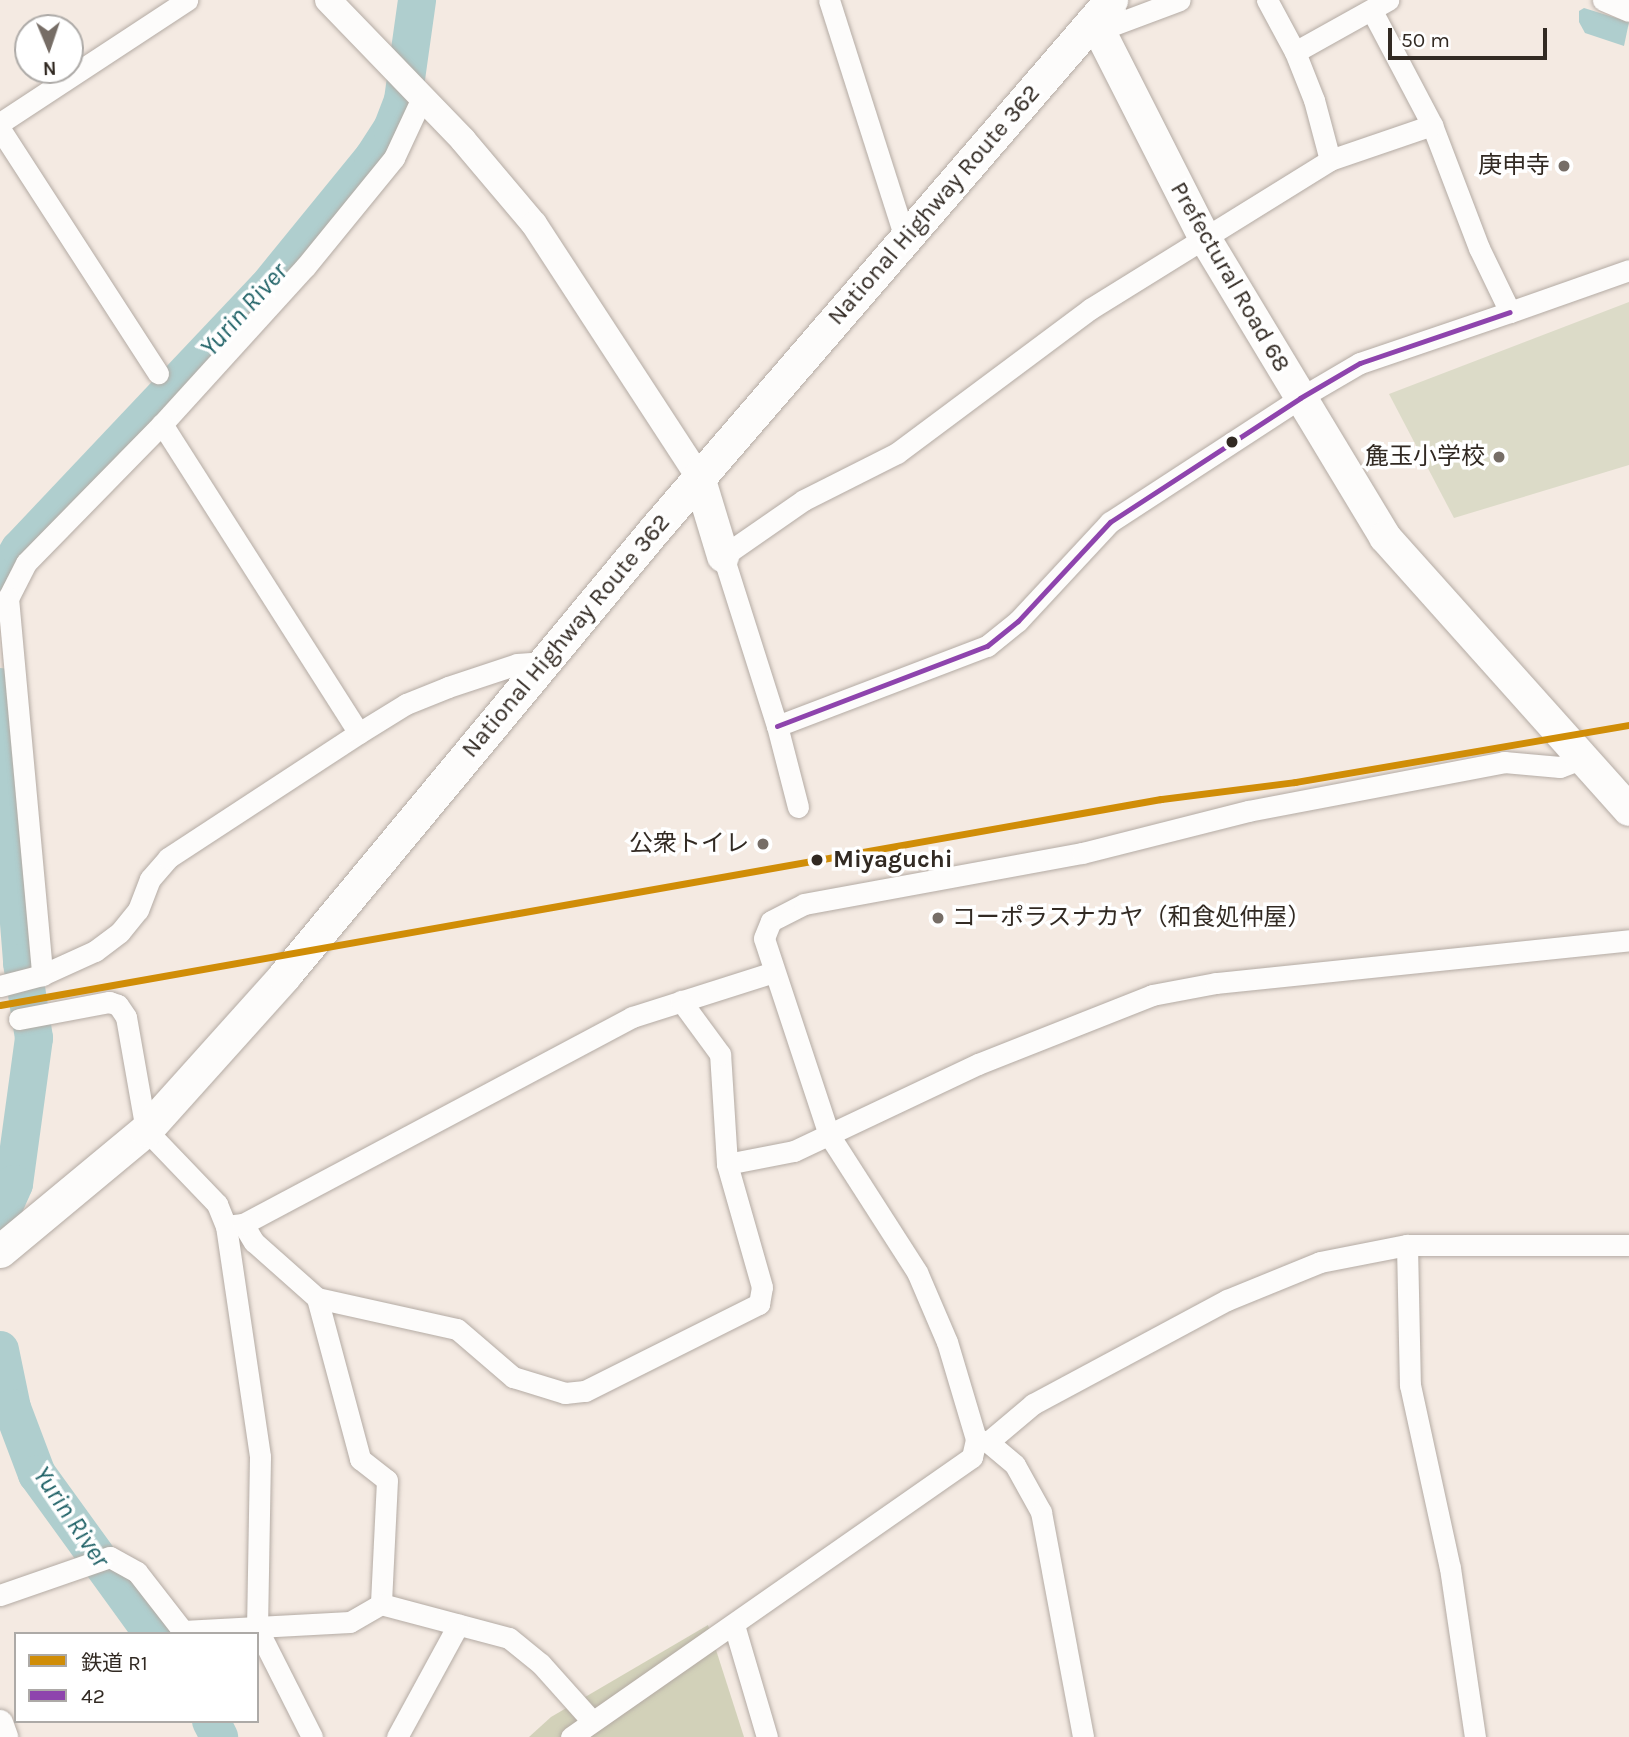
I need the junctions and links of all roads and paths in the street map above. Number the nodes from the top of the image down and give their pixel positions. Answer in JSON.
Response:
{"nodes":[{"id":1,"x":187,"y":0,"type":"edge"},
{"id":2,"x":328,"y":0,"type":"edge"},
{"id":3,"x":829,"y":0,"type":"edge"},
{"id":4,"x":1180,"y":0,"type":"edge"},
{"id":5,"x":1267,"y":0,"type":"edge"},
{"id":6,"x":1603,"y":0,"type":"edge"},
{"id":7,"x":1380,"y":5,"type":"edge"},
{"id":8,"x":1629,"y":11,"type":"edge"},
{"id":9,"x":1102,"y":17,"type":"edge"},
{"id":10,"x":1295,"y":52,"type":"junction"},
{"id":11,"x":420,"y":100,"type":"junction"},
{"id":12,"x":0,"y":123,"type":"edge"},
{"id":13,"x":1432,"y":125,"type":"junction"},
{"id":14,"x":0,"y":129,"type":"edge"},
{"id":15,"x":1330,"y":160,"type":"junction"},
{"id":16,"x":1203,"y":236,"type":"junction"},
{"id":17,"x":905,"y":238,"type":"junction"},
{"id":18,"x":1629,"y":270,"type":"edge"},
{"id":19,"x":1510,"y":312,"type":"junction"},
{"id":20,"x":158,"y":373,"type":"dead end"},
{"id":21,"x":1300,"y":398,"type":"junction"},
{"id":22,"x":162,"y":425,"type":"junction"},
{"id":23,"x":699,"y":477,"type":"junction"},
{"id":24,"x":723,"y":556,"type":"junction"},
{"id":25,"x":4,"y":598,"type":"edge"},
{"id":26,"x":545,"y":662,"type":"junction"},
{"id":27,"x":778,"y":726,"type":"junction"},
{"id":28,"x":359,"y":733,"type":"junction"},
{"id":29,"x":1583,"y":758,"type":"junction"},
{"id":30,"x":797,"y":807,"type":"dead end"},
{"id":31,"x":1629,"y":810,"type":"edge"},
{"id":32,"x":1629,"y":940,"type":"edge"},
{"id":33,"x":774,"y":972,"type":"junction"},
{"id":34,"x":42,"y":975,"type":"junction"},
{"id":35,"x":6,"y":984,"type":"edge"},
{"id":36,"x":681,"y":1001,"type":"junction"},
{"id":37,"x":19,"y":1019,"type":"dead end"},
{"id":38,"x":146,"y":1130,"type":"junction"},
{"id":39,"x":829,"y":1135,"type":"junction"},
{"id":40,"x":727,"y":1164,"type":"junction"},
{"id":41,"x":234,"y":1225,"type":"junction"},
{"id":42,"x":1407,"y":1245,"type":"junction"},
{"id":43,"x":1629,"y":1245,"type":"edge"},
{"id":44,"x":1,"y":1250,"type":"edge"},
{"id":45,"x":317,"y":1298,"type":"junction"},
{"id":46,"x":982,"y":1441,"type":"junction"},
{"id":47,"x":0,"y":1595,"type":"edge"},
{"id":48,"x":381,"y":1604,"type":"junction"},
{"id":49,"x":458,"y":1625,"type":"junction"},
{"id":50,"x":734,"y":1625,"type":"junction"},
{"id":51,"x":257,"y":1628,"type":"junction"},
{"id":52,"x":592,"y":1721,"type":"junction"},
{"id":53,"x":0,"y":1723,"type":"edge"},
{"id":54,"x":5,"y":1737,"type":"edge"},
{"id":55,"x":312,"y":1737,"type":"edge"},
{"id":56,"x":397,"y":1737,"type":"edge"},
{"id":57,"x":571,"y":1737,"type":"edge"},
{"id":58,"x":767,"y":1737,"type":"edge"},
{"id":59,"x":1083,"y":1737,"type":"edge"},
{"id":60,"x":1475,"y":1737,"type":"edge"}],
"edges":[{"from":1,"to":12,"type":"street"},
{"from":2,"to":11,"type":"street"},
{"from":3,"to":17,"type":"street"},
{"from":4,"to":9,"type":"street"},
{"from":5,"to":10,"type":"street"},
{"from":6,"to":8,"type":"street"},
{"from":7,"to":10,"type":"street"},
{"from":7,"to":13,"type":"street"},
{"from":9,"to":16,"type":"main road","name":"Prefectural Road 68"},
{"from":9,"to":17,"type":"highway","name":"National Highway Route 362"},
{"from":10,"to":15,"type":"street"},
{"from":11,"to":22,"type":"street"},
{"from":11,"to":23,"type":"street"},
{"from":13,"to":15,"type":"street"},
{"from":13,"to":19,"type":"street"},
{"from":14,"to":20,"type":"street"},
{"from":15,"to":16,"type":"street"},
{"from":16,"to":21,"type":"main road","name":"Prefectural Road 68"},
{"from":16,"to":24,"type":"street"},
{"from":17,"to":23,"type":"highway","name":"National Highway Route 362"},
{"from":18,"to":19,"type":"street"},
{"from":19,"to":21,"type":"street"},
{"from":21,"to":27,"type":"street"},
{"from":21,"to":29,"type":"main road","name":"Prefectural Road 68"},
{"from":22,"to":25,"type":"street"},
{"from":22,"to":28,"type":"street"},
{"from":23,"to":24,"type":"main road"},
{"from":23,"to":26,"type":"highway","name":"National Highway Route 362"},
{"from":24,"to":27,"type":"street"},
{"from":25,"to":34,"type":"street"},
{"from":26,"to":28,"type":"street"},
{"from":26,"to":38,"type":"highway","name":"National Highway Route 362"},
{"from":27,"to":30,"type":"street"},
{"from":28,"to":34,"type":"street"},
{"from":29,"to":31,"type":"main road","name":"Prefectural Road 68"},
{"from":29,"to":33,"type":"street"},
{"from":32,"to":39,"type":"street"},
{"from":33,"to":36,"type":"street"},
{"from":33,"to":39,"type":"street"},
{"from":34,"to":35,"type":"street"},
{"from":36,"to":40,"type":"street"},
{"from":36,"to":41,"type":"street"},
{"from":37,"to":38,"type":"street"},
{"from":38,"to":41,"type":"street"},
{"from":38,"to":44,"type":"highway","name":"National Highway Route 362"},
{"from":39,"to":40,"type":"street"},
{"from":39,"to":46,"type":"street"},
{"from":40,"to":45,"type":"street"},
{"from":41,"to":45,"type":"street"},
{"from":41,"to":51,"type":"street"},
{"from":42,"to":43,"type":"street"},
{"from":42,"to":46,"type":"street"},
{"from":42,"to":60,"type":"street"},
{"from":45,"to":48,"type":"street"},
{"from":46,"to":50,"type":"street"},
{"from":46,"to":59,"type":"street"},
{"from":47,"to":51,"type":"street"},
{"from":48,"to":49,"type":"street"},
{"from":48,"to":51,"type":"street"},
{"from":49,"to":52,"type":"street"},
{"from":49,"to":56,"type":"street"},
{"from":50,"to":52,"type":"street"},
{"from":50,"to":58,"type":"street"},
{"from":51,"to":55,"type":"street"},
{"from":52,"to":57,"type":"street"},
{"from":53,"to":54,"type":"street"}]}
